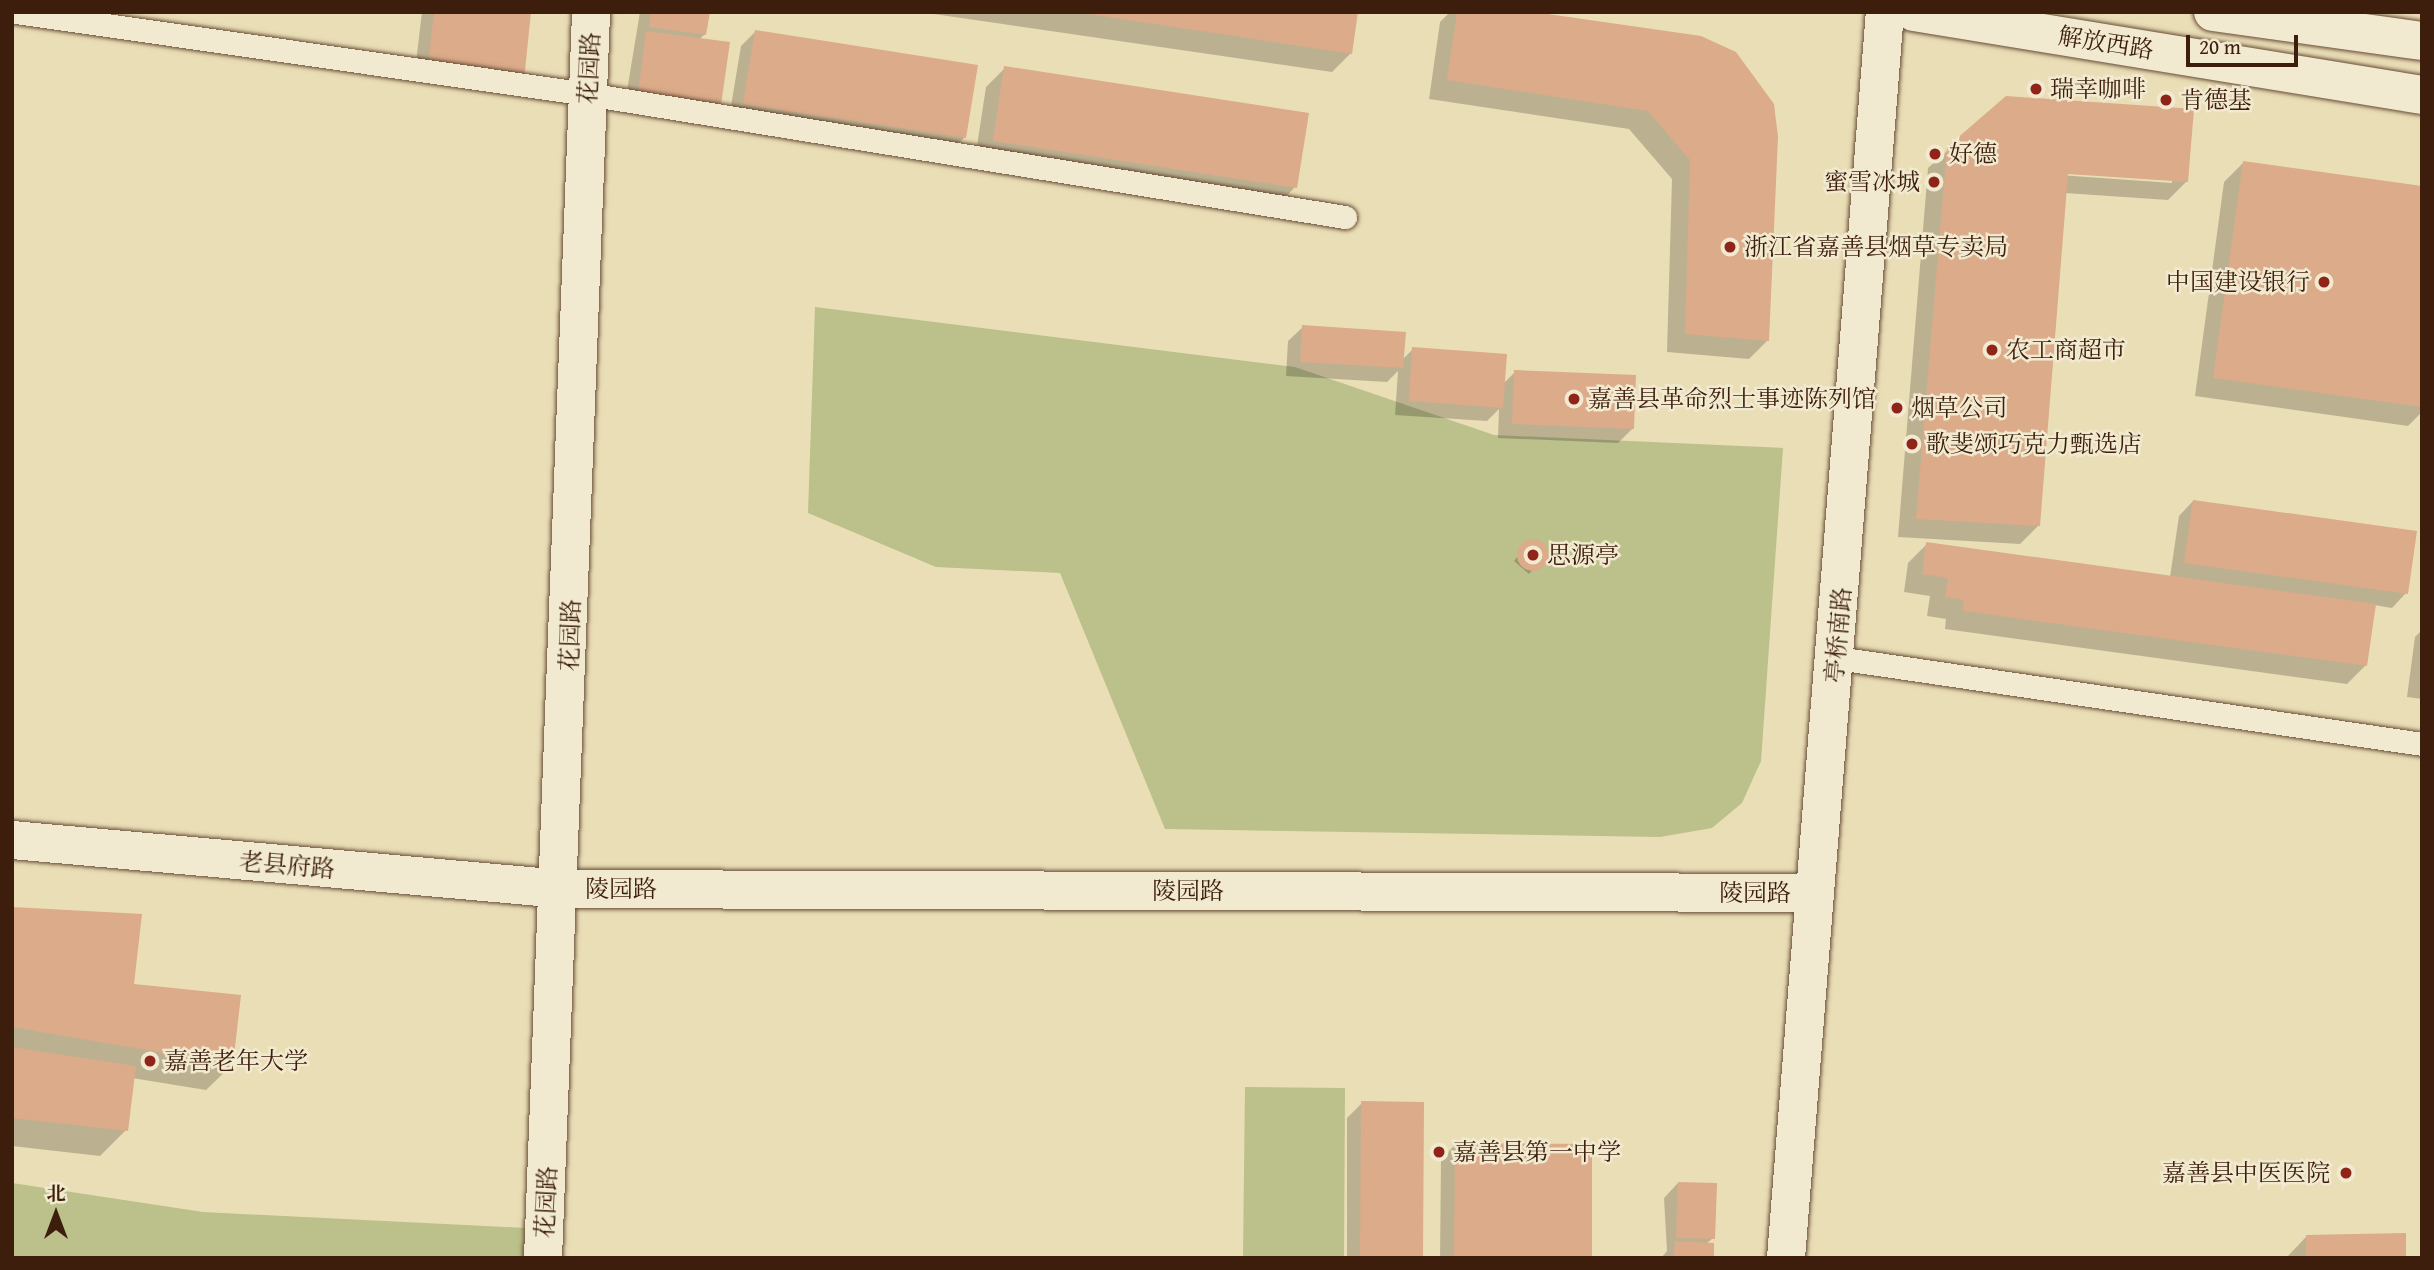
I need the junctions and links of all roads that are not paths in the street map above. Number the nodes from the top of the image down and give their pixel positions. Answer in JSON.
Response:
{"nodes":[{"id":1,"x":16,"y":12,"type":"edge"},
{"id":2,"x":591,"y":12,"type":"edge"},
{"id":3,"x":1885,"y":12,"type":"edge"},
{"id":4,"x":1914,"y":12,"type":"edge"},
{"id":5,"x":2213,"y":12,"type":"edge"},
{"id":6,"x":2422,"y":41,"type":"edge"},
{"id":7,"x":587,"y":94,"type":"junction"},
{"id":8,"x":2422,"y":94,"type":"edge"},
{"id":9,"x":1345,"y":217,"type":"dead end"},
{"id":10,"x":1837,"y":658,"type":"junction"},
{"id":11,"x":2422,"y":744,"type":"edge"},
{"id":12,"x":12,"y":840,"type":"edge"},
{"id":13,"x":562,"y":889,"type":"junction"},
{"id":14,"x":1814,"y":893,"type":"junction"},
{"id":15,"x":543,"y":1258,"type":"edge"},
{"id":16,"x":1786,"y":1258,"type":"edge"}],
"edges":[{"from":1,"to":7,"type":"lane"},
{"from":2,"to":7,"type":"street","name":"花园路"},
{"from":3,"to":10,"type":"street","name":"亭桥南路"},
{"from":4,"to":8,"type":"street","name":"解放西路"},
{"from":5,"to":6,"type":"street"},
{"from":7,"to":9,"type":"lane"},
{"from":7,"to":13,"type":"street","name":"花园路"},
{"from":10,"to":11,"type":"lane"},
{"from":10,"to":14,"type":"street","name":"亭桥南路"},
{"from":12,"to":13,"type":"street","name":"老县府路"},
{"from":13,"to":14,"type":"street","name":"陵园路"},
{"from":13,"to":15,"type":"street","name":"花园路"},
{"from":14,"to":16,"type":"street","name":"亭桥南路"}]}
